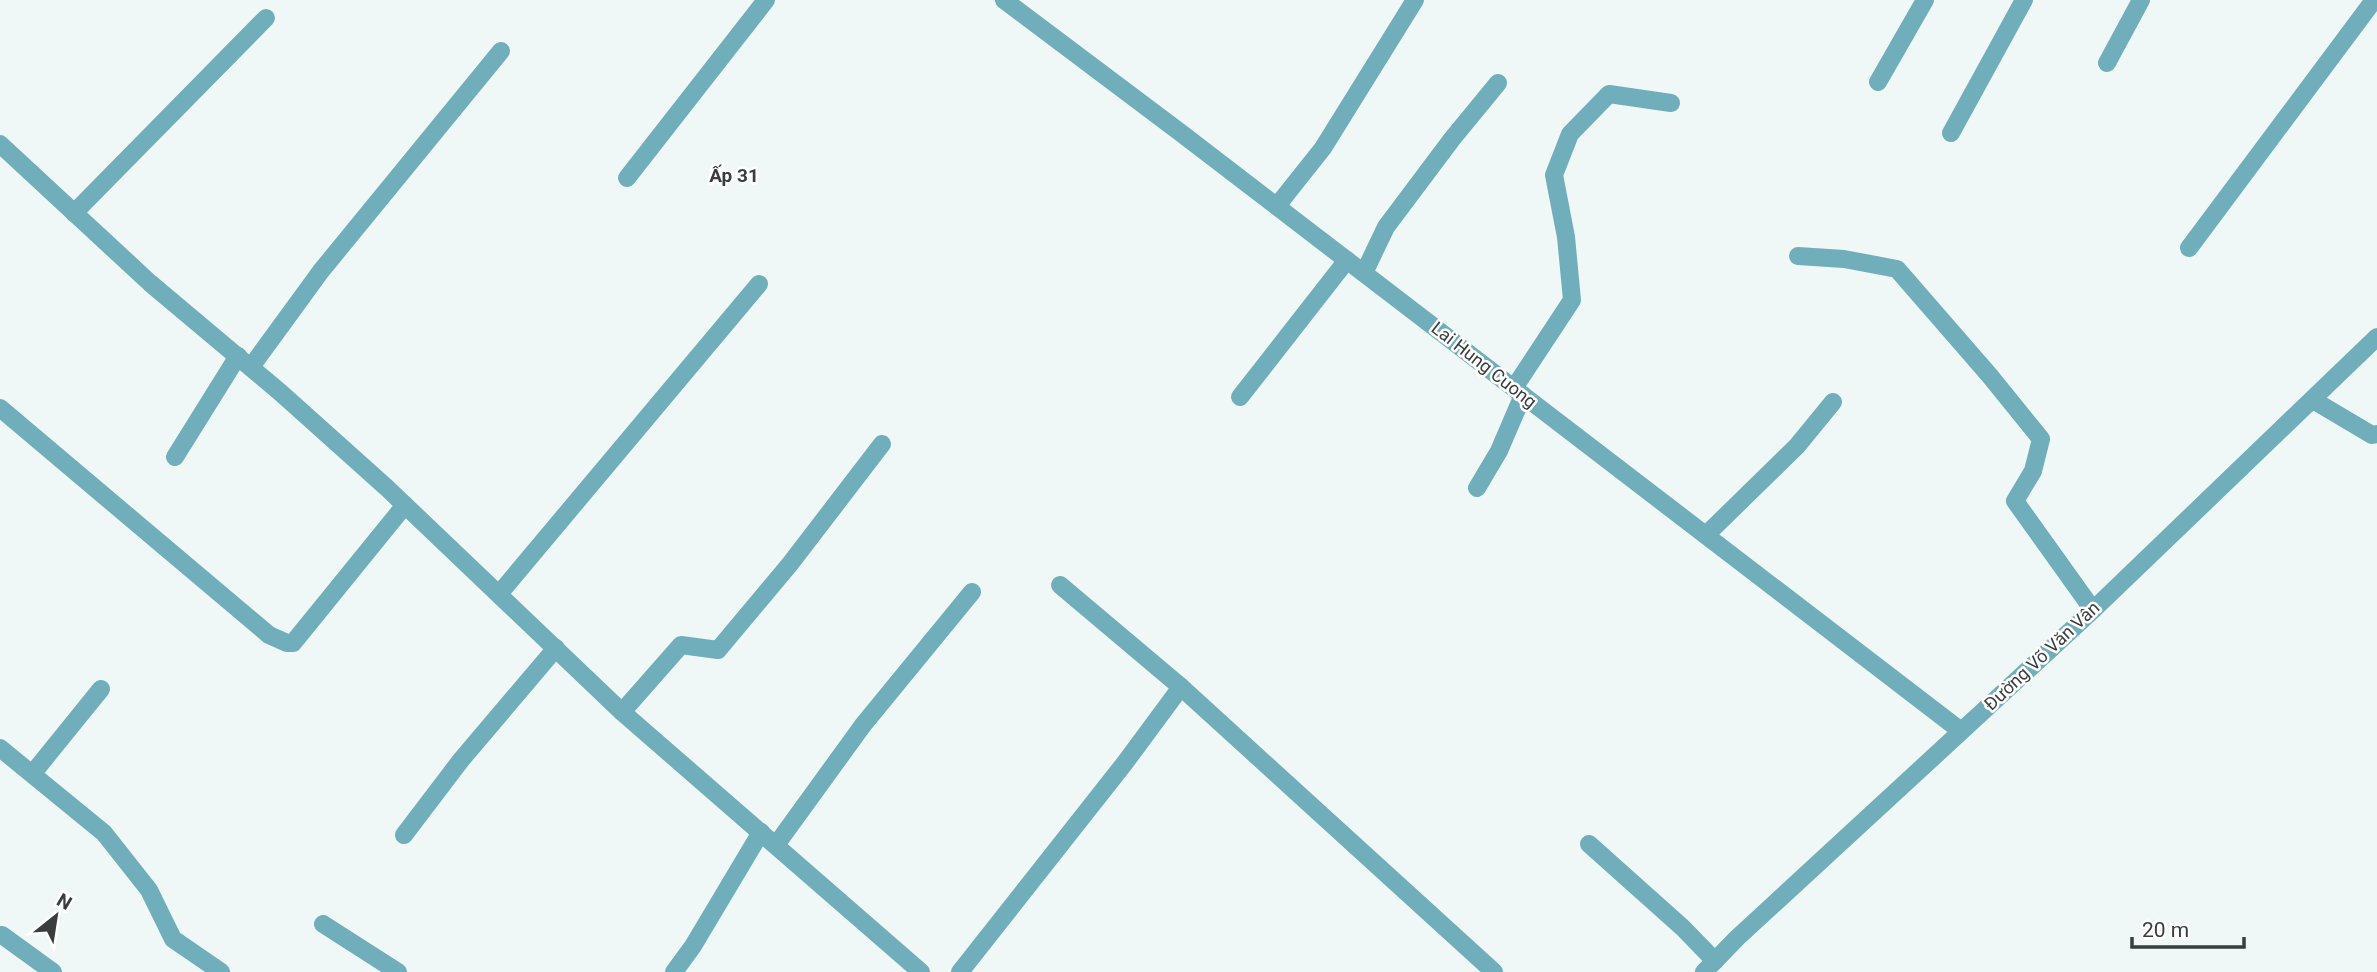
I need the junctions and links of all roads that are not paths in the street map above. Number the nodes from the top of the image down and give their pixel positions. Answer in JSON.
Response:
{"nodes":[{"id":1,"x":766,"y":0,"type":"edge"},
{"id":2,"x":1004,"y":0,"type":"edge"},
{"id":3,"x":1415,"y":0,"type":"edge"},
{"id":4,"x":1925,"y":0,"type":"edge"},
{"id":5,"x":2024,"y":0,"type":"edge"},
{"id":6,"x":2141,"y":0,"type":"edge"},
{"id":7,"x":2374,"y":0,"type":"edge"},
{"id":8,"x":266,"y":18,"type":"dead end"},
{"id":9,"x":502,"y":51,"type":"dead end"},
{"id":10,"x":2107,"y":63,"type":"dead end"},
{"id":11,"x":1878,"y":82,"type":"dead end"},
{"id":12,"x":1498,"y":83,"type":"dead end"},
{"id":13,"x":1671,"y":103,"type":"dead end"},
{"id":14,"x":1951,"y":133,"type":"dead end"},
{"id":15,"x":0,"y":144,"type":"edge"},
{"id":16,"x":627,"y":178,"type":"dead end"},
{"id":17,"x":1277,"y":206,"type":"junction"},
{"id":18,"x":74,"y":213,"type":"junction"},
{"id":19,"x":2189,"y":248,"type":"dead end"},
{"id":20,"x":1798,"y":256,"type":"dead end"},
{"id":21,"x":1348,"y":260,"type":"junction"},
{"id":22,"x":1364,"y":273,"type":"junction"},
{"id":23,"x":759,"y":284,"type":"dead end"},
{"id":24,"x":2377,"y":337,"type":"edge"},
{"id":25,"x":244,"y":362,"type":"junction"},
{"id":26,"x":1519,"y":392,"type":"junction"},
{"id":27,"x":1240,"y":397,"type":"dead end"},
{"id":28,"x":2313,"y":400,"type":"junction"},
{"id":29,"x":1833,"y":402,"type":"dead end"},
{"id":30,"x":0,"y":408,"type":"edge"},
{"id":31,"x":2377,"y":434,"type":"edge"},
{"id":32,"x":882,"y":444,"type":"dead end"},
{"id":33,"x":175,"y":457,"type":"dead end"},
{"id":34,"x":1477,"y":488,"type":"dead end"},
{"id":35,"x":405,"y":505,"type":"junction"},
{"id":36,"x":1706,"y":535,"type":"junction"},
{"id":37,"x":1060,"y":585,"type":"dead end"},
{"id":38,"x":972,"y":592,"type":"dead end"},
{"id":39,"x":499,"y":594,"type":"junction"},
{"id":40,"x":2093,"y":610,"type":"junction"},
{"id":41,"x":556,"y":648,"type":"junction"},
{"id":42,"x":1181,"y":687,"type":"junction"},
{"id":43,"x":101,"y":689,"type":"dead end"},
{"id":44,"x":622,"y":712,"type":"junction"},
{"id":45,"x":1961,"y":731,"type":"junction"},
{"id":46,"x":0,"y":748,"type":"edge"},
{"id":47,"x":33,"y":773,"type":"junction"},
{"id":48,"x":761,"y":832,"type":"junction"},
{"id":49,"x":404,"y":835,"type":"dead end"},
{"id":50,"x":1589,"y":844,"type":"dead end"},
{"id":51,"x":776,"y":845,"type":"junction"},
{"id":52,"x":323,"y":924,"type":"dead end"},
{"id":53,"x":2,"y":935,"type":"dead end"},
{"id":54,"x":899,"y":965,"type":"edge"},
{"id":55,"x":1710,"y":966,"type":"edge"},
{"id":56,"x":53,"y":972,"type":"edge"},
{"id":57,"x":221,"y":972,"type":"edge"},
{"id":58,"x":398,"y":972,"type":"edge"},
{"id":59,"x":674,"y":972,"type":"edge"},
{"id":60,"x":921,"y":972,"type":"edge"},
{"id":61,"x":960,"y":972,"type":"edge"},
{"id":62,"x":1494,"y":972,"type":"edge"}],
"edges":[{"from":1,"to":16,"type":"street"},
{"from":2,"to":17,"type":"street","name":"Lai Hung Cuong"},
{"from":3,"to":17,"type":"street"},
{"from":4,"to":11,"type":"street"},
{"from":5,"to":14,"type":"street"},
{"from":6,"to":10,"type":"street"},
{"from":7,"to":19,"type":"street"},
{"from":8,"to":18,"type":"street"},
{"from":9,"to":25,"type":"street"},
{"from":12,"to":22,"type":"street"},
{"from":13,"to":26,"type":"street"},
{"from":15,"to":18,"type":"street"},
{"from":17,"to":21,"type":"street","name":"Lai Hung Cuong"},
{"from":18,"to":25,"type":"street"},
{"from":20,"to":40,"type":"street"},
{"from":21,"to":22,"type":"street","name":"Lai Hung Cuong"},
{"from":21,"to":27,"type":"street"},
{"from":22,"to":26,"type":"street","name":"Lai Hung Cuong"},
{"from":23,"to":39,"type":"street"},
{"from":24,"to":28,"type":"street","name":"Đường Võ Văn Vân"},
{"from":25,"to":33,"type":"street"},
{"from":25,"to":35,"type":"street"},
{"from":26,"to":34,"type":"street"},
{"from":26,"to":36,"type":"street","name":"Lai Hung Cuong"},
{"from":28,"to":31,"type":"street"},
{"from":28,"to":40,"type":"street","name":"Đường Võ Văn Vân"},
{"from":29,"to":36,"type":"street"},
{"from":30,"to":35,"type":"street"},
{"from":32,"to":44,"type":"street"},
{"from":35,"to":39,"type":"street"},
{"from":36,"to":45,"type":"street","name":"Lai Hung Cuong"},
{"from":37,"to":42,"type":"street"},
{"from":38,"to":51,"type":"street"},
{"from":39,"to":41,"type":"street"},
{"from":40,"to":45,"type":"street","name":"Đường Võ Văn Vân"},
{"from":41,"to":44,"type":"street"},
{"from":41,"to":49,"type":"street"},
{"from":42,"to":61,"type":"street"},
{"from":42,"to":62,"type":"street"},
{"from":43,"to":47,"type":"street"},
{"from":44,"to":48,"type":"street"},
{"from":45,"to":55,"type":"street","name":"Đường Võ Văn Vân"},
{"from":46,"to":47,"type":"street"},
{"from":47,"to":57,"type":"street"},
{"from":48,"to":51,"type":"street"},
{"from":48,"to":59,"type":"street"},
{"from":50,"to":55,"type":"street"},
{"from":51,"to":54,"type":"street"},
{"from":52,"to":58,"type":"street"},
{"from":53,"to":56,"type":"street"},
{"from":54,"to":60,"type":"street"}]}
